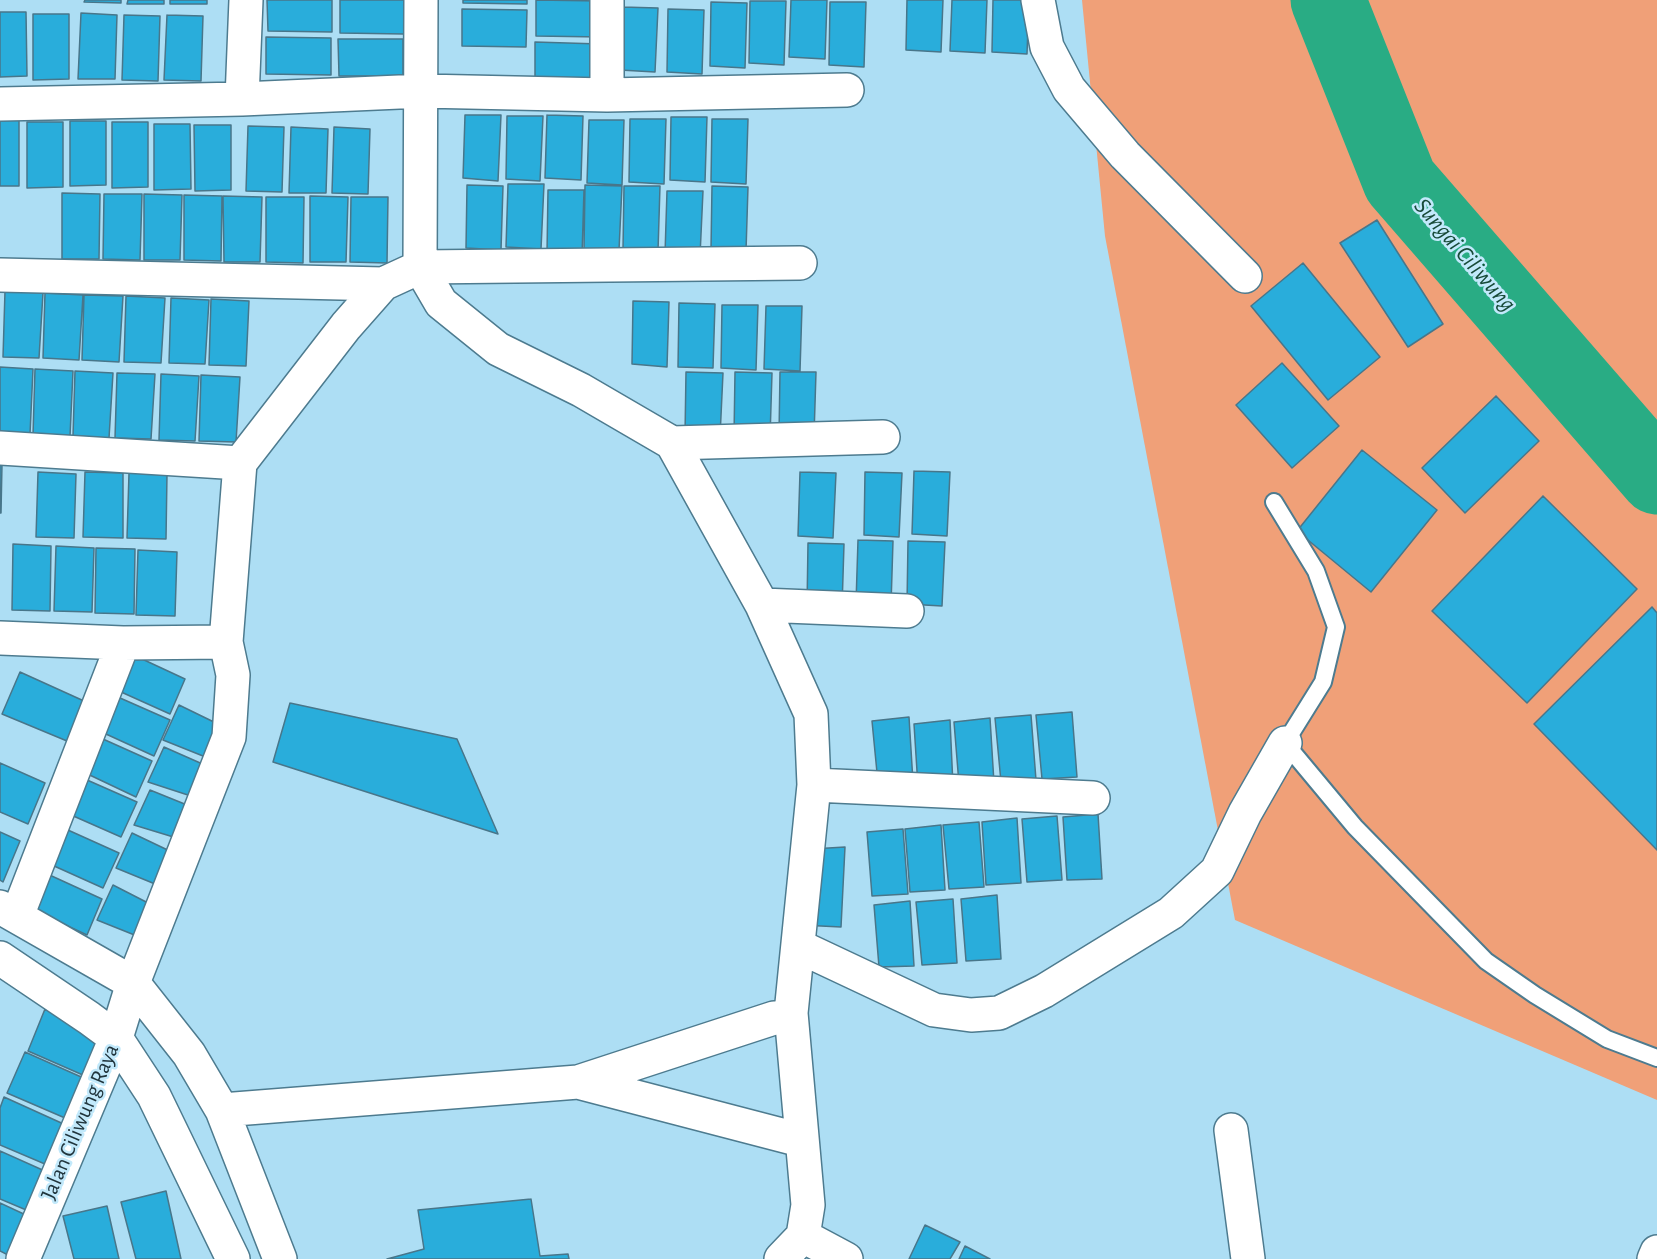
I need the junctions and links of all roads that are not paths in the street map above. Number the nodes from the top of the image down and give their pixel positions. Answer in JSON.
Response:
{"nodes":[{"id":1,"x":246,"y":0,"type":"edge"},
{"id":2,"x":421,"y":0,"type":"edge"},
{"id":3,"x":607,"y":0,"type":"edge"},
{"id":4,"x":1038,"y":0,"type":"edge"},
{"id":5,"x":847,"y":90,"type":"dead end"},
{"id":6,"x":422,"y":91,"type":"junction"},
{"id":7,"x":607,"y":94,"type":"junction"},
{"id":8,"x":242,"y":99,"type":"junction"},
{"id":9,"x":0,"y":104,"type":"edge"},
{"id":10,"x":800,"y":262,"type":"dead end"},
{"id":11,"x":420,"y":267,"type":"junction"},
{"id":12,"x":0,"y":275,"type":"edge"},
{"id":13,"x":1245,"y":276,"type":"dead end"},
{"id":14,"x":383,"y":284,"type":"junction"},
{"id":15,"x":883,"y":437,"type":"dead end"},
{"id":16,"x":672,"y":443,"type":"junction"},
{"id":17,"x":0,"y":448,"type":"edge"},
{"id":18,"x":240,"y":463,"type":"junction"},
{"id":19,"x":1274,"y":502,"type":"dead end"},
{"id":20,"x":762,"y":605,"type":"junction"},
{"id":21,"x":907,"y":611,"type":"dead end"},
{"id":22,"x":0,"y":638,"type":"edge"},
{"id":23,"x":226,"y":642,"type":"junction"},
{"id":24,"x":123,"y":643,"type":"junction"},
{"id":25,"x":1285,"y":743,"type":"junction"},
{"id":26,"x":814,"y":784,"type":"junction"},
{"id":27,"x":1093,"y":798,"type":"dead end"},
{"id":28,"x":9,"y":912,"type":"edge"},
{"id":29,"x":798,"y":946,"type":"junction"},
{"id":30,"x":0,"y":958,"type":"edge"},
{"id":31,"x":133,"y":983,"type":"junction"},
{"id":32,"x":774,"y":1018,"type":"dead end"},
{"id":33,"x":116,"y":1038,"type":"junction"},
{"id":34,"x":1657,"y":1058,"type":"edge"},
{"id":35,"x":578,"y":1082,"type":"junction"},
{"id":36,"x":222,"y":1110,"type":"junction"},
{"id":37,"x":1231,"y":1130,"type":"dead end"},
{"id":38,"x":789,"y":1137,"type":"dead end"},
{"id":39,"x":799,"y":1245,"type":"edge"},
{"id":40,"x":1657,"y":1252,"type":"edge"},
{"id":41,"x":22,"y":1259,"type":"edge"},
{"id":42,"x":233,"y":1259,"type":"edge"},
{"id":43,"x":280,"y":1259,"type":"edge"},
{"id":44,"x":846,"y":1259,"type":"edge"},
{"id":45,"x":1248,"y":1259,"type":"edge"},
{"id":46,"x":1654,"y":1259,"type":"edge"}],
"edges":[{"from":1,"to":8,"type":"street"},
{"from":2,"to":6,"type":"street"},
{"from":3,"to":7,"type":"street"},
{"from":4,"to":13,"type":"street"},
{"from":5,"to":7,"type":"street"},
{"from":6,"to":7,"type":"street"},
{"from":6,"to":8,"type":"street"},
{"from":6,"to":11,"type":"street"},
{"from":8,"to":9,"type":"street"},
{"from":10,"to":11,"type":"street"},
{"from":11,"to":14,"type":"street"},
{"from":11,"to":16,"type":"street"},
{"from":12,"to":14,"type":"street"},
{"from":14,"to":18,"type":"street"},
{"from":15,"to":16,"type":"street"},
{"from":16,"to":20,"type":"street"},
{"from":17,"to":18,"type":"street"},
{"from":18,"to":23,"type":"street","name":"Jalan Ciliwung Raya"},
{"from":19,"to":25,"type":"lane"},
{"from":20,"to":21,"type":"street"},
{"from":20,"to":26,"type":"street"},
{"from":22,"to":24,"type":"street"},
{"from":23,"to":24,"type":"street"},
{"from":23,"to":31,"type":"street","name":"Jalan Ciliwung Raya"},
{"from":24,"to":28,"type":"street"},
{"from":25,"to":29,"type":"street"},
{"from":25,"to":34,"type":"lane"},
{"from":26,"to":27,"type":"street"},
{"from":26,"to":29,"type":"street"},
{"from":28,"to":31,"type":"street"},
{"from":29,"to":39,"type":"street"},
{"from":30,"to":33,"type":"street"},
{"from":31,"to":33,"type":"street","name":"Jalan Ciliwung Raya"},
{"from":31,"to":36,"type":"street"},
{"from":32,"to":35,"type":"street"},
{"from":33,"to":41,"type":"street","name":"Jalan Ciliwung Raya"},
{"from":33,"to":42,"type":"street"},
{"from":35,"to":36,"type":"street"},
{"from":35,"to":38,"type":"street"},
{"from":36,"to":43,"type":"street"},
{"from":37,"to":45,"type":"street"},
{"from":39,"to":44,"type":"street"},
{"from":40,"to":46,"type":"street"}]}
